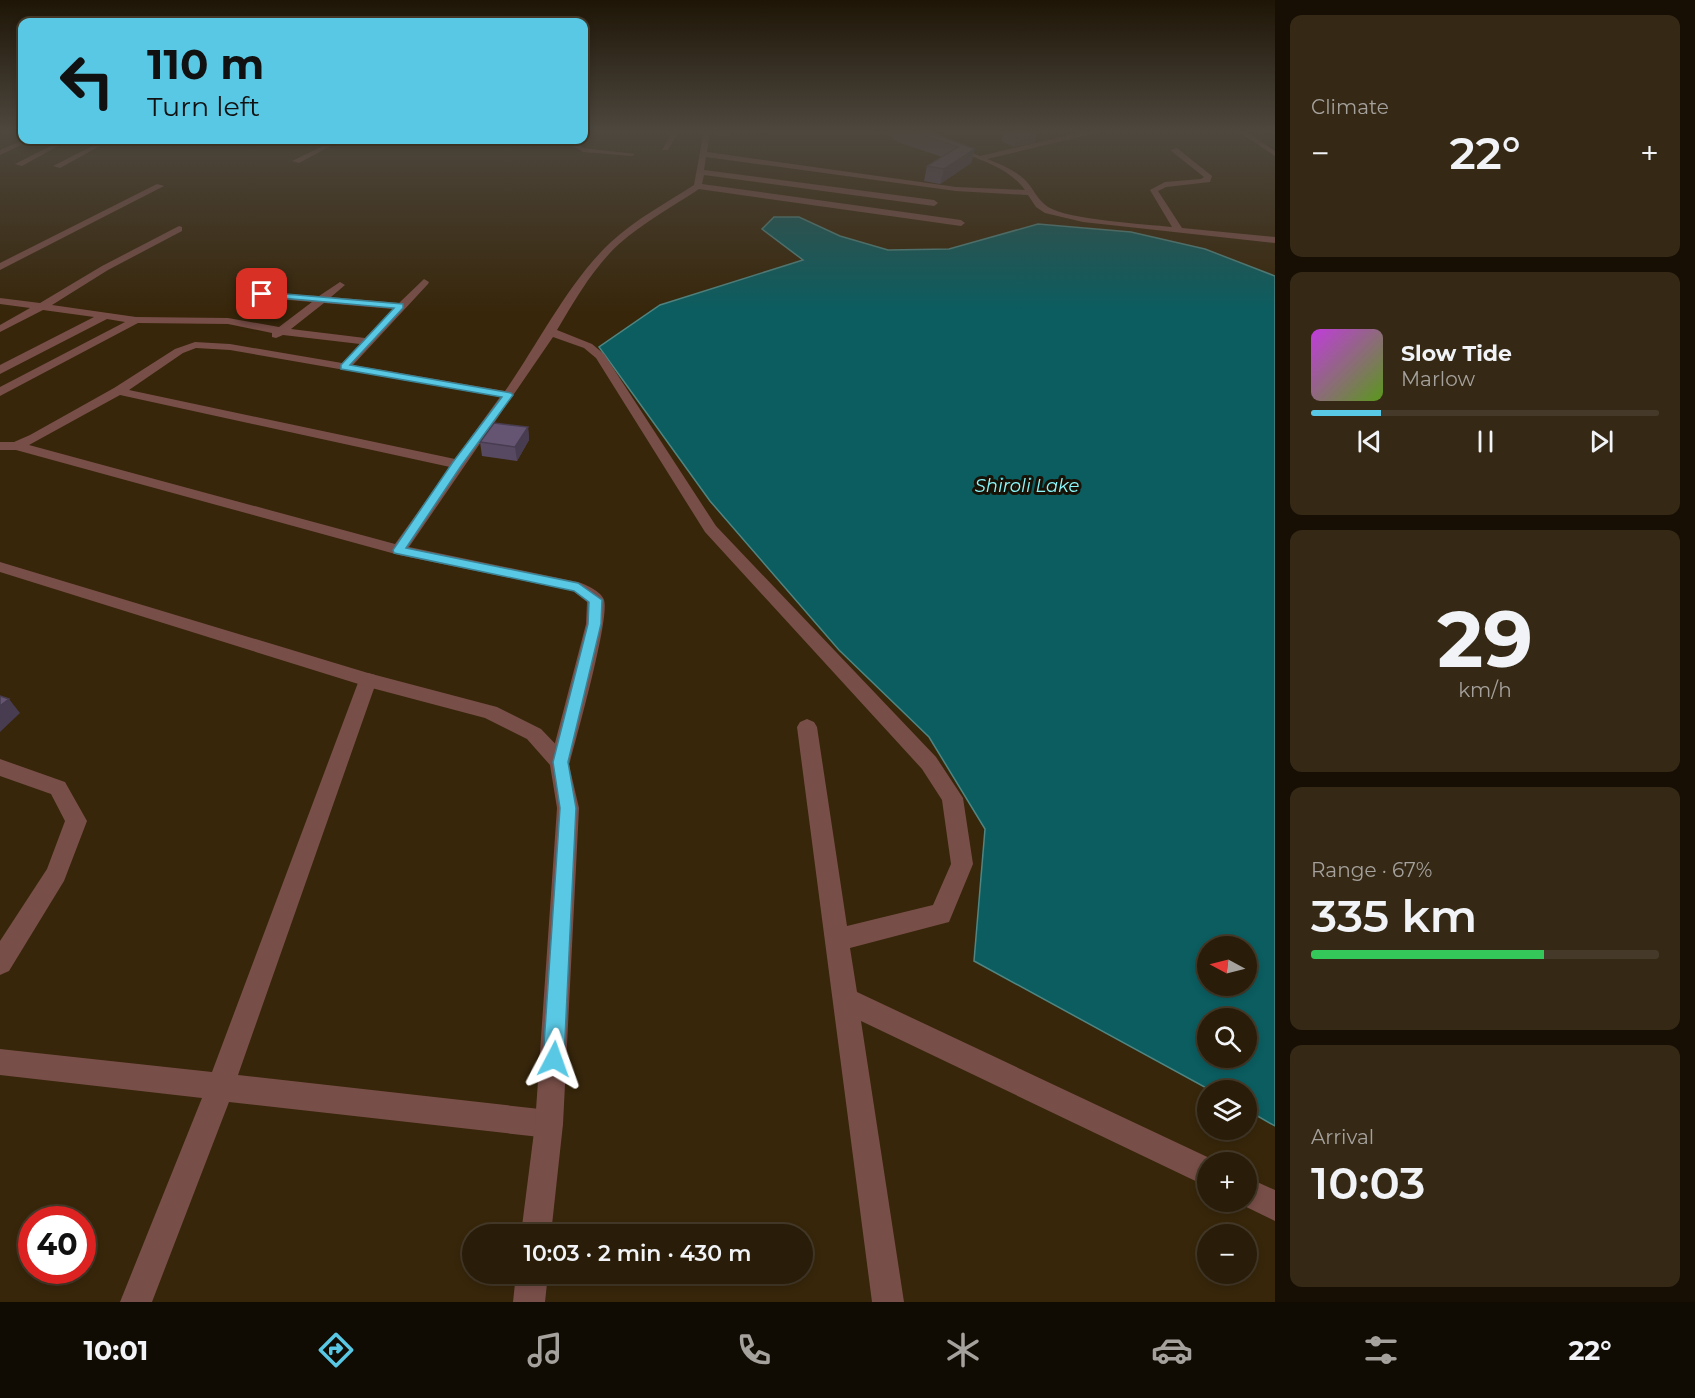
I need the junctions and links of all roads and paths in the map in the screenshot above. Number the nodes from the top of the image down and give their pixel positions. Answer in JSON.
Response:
{"nodes":[{"id":1,"x":150,"y":191,"type":"edge"},
{"id":2,"x":691,"y":191,"type":"edge"},
{"id":3,"x":732,"y":191,"type":"edge"},
{"id":4,"x":842,"y":191,"type":"edge"},
{"id":5,"x":989,"y":191,"type":"edge"},
{"id":6,"x":1154,"y":191,"type":"edge"},
{"id":7,"x":1030,"y":193,"type":"joint"},
{"id":8,"x":934,"y":203,"type":"dead end"},
{"id":9,"x":961,"y":223,"type":"dead end"},
{"id":10,"x":179,"y":229,"type":"dead end"},
{"id":11,"x":1179,"y":230,"type":"junction"},
{"id":12,"x":1275,"y":240,"type":"edge"},
{"id":13,"x":0,"y":267,"type":"edge"},
{"id":14,"x":424,"y":282,"type":"dead end"},
{"id":15,"x":340,"y":285,"type":"dead end"},
{"id":16,"x":242,"y":293,"type":"dead end"},
{"id":17,"x":321,"y":299,"type":"junction"},
{"id":18,"x":0,"y":301,"type":"edge"},
{"id":19,"x":44,"y":306,"type":"junction"},
{"id":20,"x":400,"y":306,"type":"junction"},
{"id":21,"x":105,"y":316,"type":"junction"},
{"id":22,"x":136,"y":320,"type":"junction"},
{"id":23,"x":0,"y":329,"type":"edge"},
{"id":24,"x":281,"y":331,"type":"junction"},
{"id":25,"x":551,"y":332,"type":"junction"},
{"id":26,"x":366,"y":341,"type":"junction"},
{"id":27,"x":256,"y":351,"type":"junction"},
{"id":28,"x":344,"y":367,"type":"junction"},
{"id":29,"x":0,"y":370,"type":"edge"},
{"id":30,"x":118,"y":391,"type":"junction"},
{"id":31,"x":0,"y":392,"type":"edge"},
{"id":32,"x":508,"y":395,"type":"junction"},
{"id":33,"x":8,"y":446,"type":"edge"},
{"id":34,"x":457,"y":464,"type":"junction"},
{"id":35,"x":399,"y":550,"type":"junction"},
{"id":36,"x":0,"y":567,"type":"edge"},
{"id":37,"x":368,"y":680,"type":"junction"},
{"id":38,"x":807,"y":727,"type":"dead end"},
{"id":39,"x":560,"y":762,"type":"junction"},
{"id":40,"x":0,"y":767,"type":"edge"},
{"id":41,"x":838,"y":940,"type":"junction"},
{"id":42,"x":0,"y":963,"type":"edge"},
{"id":43,"x":845,"y":1000,"type":"junction"},
{"id":44,"x":0,"y":1062,"type":"edge"},
{"id":45,"x":220,"y":1088,"type":"junction"},
{"id":46,"x":549,"y":1124,"type":"junction"},
{"id":47,"x":1197,"y":1168,"type":"edge"},
{"id":48,"x":1257,"y":1197,"type":"edge"},
{"id":49,"x":1275,"y":1206,"type":"edge"},
{"id":50,"x":537,"y":1224,"type":"edge"},
{"id":51,"x":531,"y":1284,"type":"edge"},
{"id":52,"x":136,"y":1302,"type":"edge"},
{"id":53,"x":529,"y":1302,"type":"edge"},
{"id":54,"x":888,"y":1302,"type":"edge"}],
"edges":[{"from":1,"to":13,"type":"street"},
{"from":2,"to":25,"type":"street"},
{"from":3,"to":9,"type":"street"},
{"from":4,"to":8,"type":"street"},
{"from":5,"to":7,"type":"street"},
{"from":6,"to":11,"type":"street"},
{"from":7,"to":11,"type":"street"},
{"from":10,"to":19,"type":"street"},
{"from":11,"to":12,"type":"street"},
{"from":14,"to":20,"type":"street"},
{"from":15,"to":17,"type":"street"},
{"from":16,"to":17,"type":"street"},
{"from":17,"to":20,"type":"street"},
{"from":17,"to":24,"type":"street"},
{"from":18,"to":19,"type":"street"},
{"from":19,"to":21,"type":"street"},
{"from":19,"to":23,"type":"street"},
{"from":20,"to":26,"type":"street"},
{"from":21,"to":22,"type":"street"},
{"from":21,"to":29,"type":"street"},
{"from":22,"to":24,"type":"street"},
{"from":22,"to":31,"type":"street"},
{"from":24,"to":26,"type":"street"},
{"from":24,"to":27,"type":"street"},
{"from":25,"to":32,"type":"street"},
{"from":25,"to":41,"type":"street"},
{"from":26,"to":28,"type":"street"},
{"from":27,"to":28,"type":"street"},
{"from":27,"to":30,"type":"street"},
{"from":28,"to":32,"type":"street"},
{"from":30,"to":33,"type":"street"},
{"from":30,"to":34,"type":"street"},
{"from":32,"to":34,"type":"street"},
{"from":33,"to":35,"type":"street"},
{"from":34,"to":35,"type":"street"},
{"from":35,"to":39,"type":"street"},
{"from":36,"to":37,"type":"street"},
{"from":37,"to":39,"type":"street"},
{"from":37,"to":45,"type":"street"},
{"from":38,"to":41,"type":"street"},
{"from":39,"to":46,"type":"street"},
{"from":40,"to":42,"type":"street"},
{"from":41,"to":43,"type":"street"},
{"from":43,"to":47,"type":"street"},
{"from":43,"to":54,"type":"street"},
{"from":44,"to":45,"type":"street"},
{"from":45,"to":46,"type":"street"},
{"from":45,"to":52,"type":"street"},
{"from":46,"to":50,"type":"street"},
{"from":48,"to":49,"type":"street"},
{"from":51,"to":53,"type":"street"}]}
